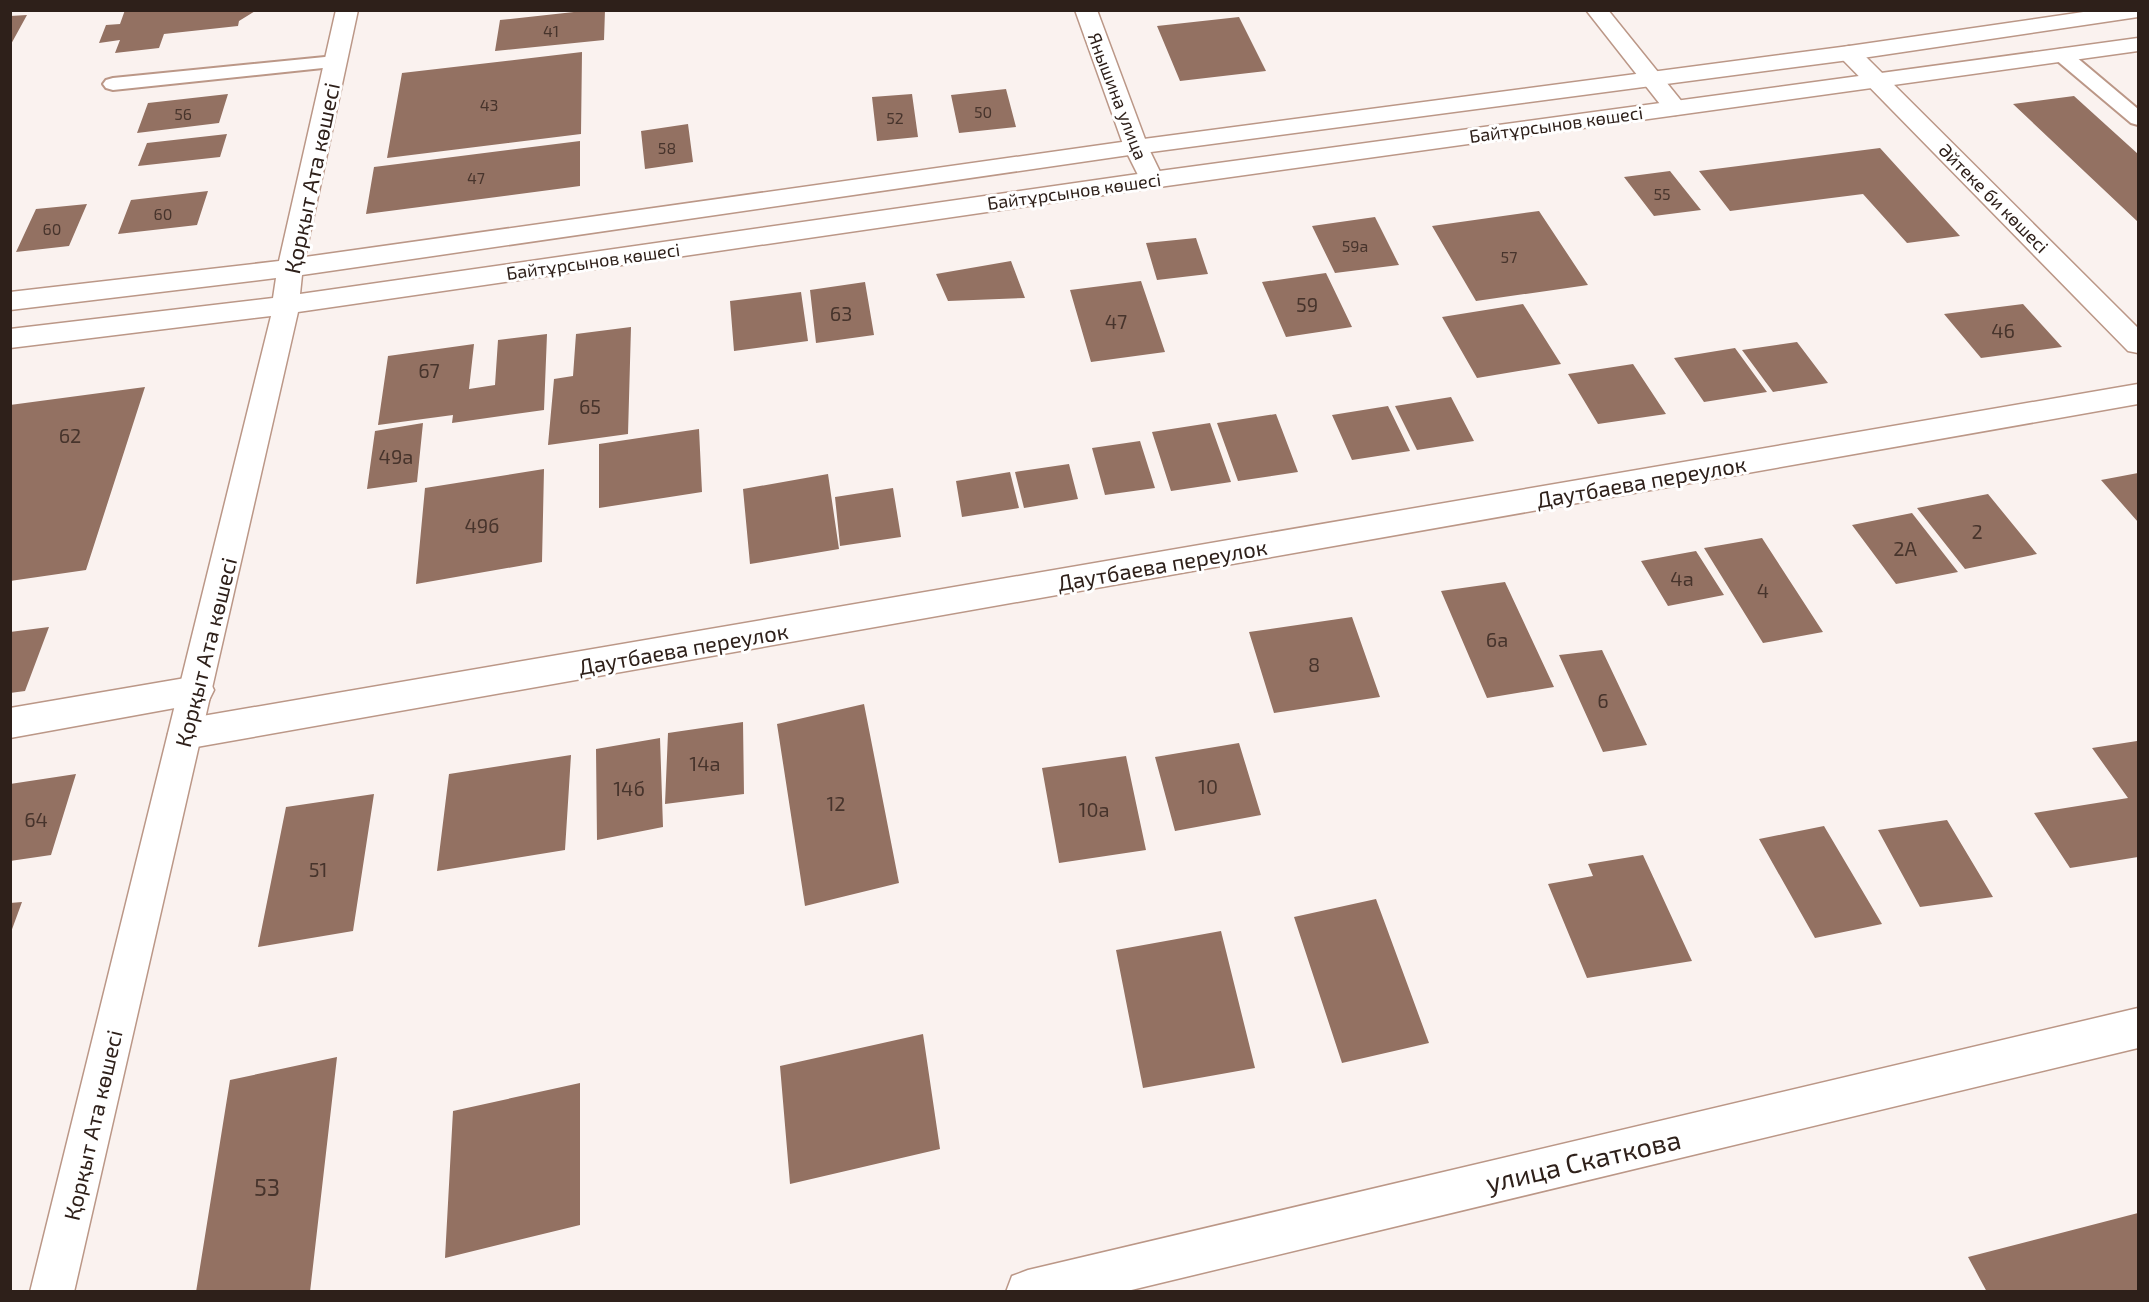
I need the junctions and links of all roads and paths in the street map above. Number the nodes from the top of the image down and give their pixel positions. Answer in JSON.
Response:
{"nodes":[{"id":1,"x":346,"y":10,"type":"edge"},
{"id":2,"x":1086,"y":10,"type":"edge"},
{"id":3,"x":1596,"y":10,"type":"edge"},
{"id":4,"x":2139,"y":11,"type":"edge"},
{"id":5,"x":2139,"y":45,"type":"edge"},
{"id":6,"x":1849,"y":52,"type":"junction"},
{"id":7,"x":2062,"y":55,"type":"junction"},
{"id":8,"x":335,"y":62,"type":"junction"},
{"id":9,"x":1651,"y":79,"type":"junction"},
{"id":10,"x":1876,"y":79,"type":"junction"},
{"id":11,"x":113,"y":84,"type":"dead end"},
{"id":12,"x":1675,"y":108,"type":"junction"},
{"id":13,"x":2139,"y":119,"type":"edge"},
{"id":14,"x":1136,"y":147,"type":"junction"},
{"id":15,"x":1152,"y":180,"type":"junction"},
{"id":16,"x":290,"y":269,"type":"junction"},
{"id":17,"x":10,"y":301,"type":"edge"},
{"id":18,"x":287,"y":305,"type":"junction"},
{"id":19,"x":10,"y":339,"type":"edge"},
{"id":20,"x":2139,"y":344,"type":"edge"},
{"id":21,"x":2139,"y":394,"type":"edge"},
{"id":22,"x":196,"y":690,"type":"junction"},
{"id":23,"x":10,"y":723,"type":"edge"},
{"id":24,"x":185,"y":734,"type":"junction"},
{"id":25,"x":2139,"y":1028,"type":"edge"},
{"id":26,"x":52,"y":1292,"type":"edge"},
{"id":27,"x":1028,"y":1292,"type":"edge"}],
"edges":[{"from":1,"to":8,"type":"main road","name":"Қорқыт Ата көшесі"},
{"from":2,"to":14,"type":"main road","name":"Янышина улица"},
{"from":3,"to":9,"type":"main road"},
{"from":4,"to":6,"type":"main road","name":"Байтұрсынов көшесі"},
{"from":5,"to":7,"type":"main road","name":"Байтұрсынов көшесі"},
{"from":6,"to":9,"type":"main road","name":"Байтұрсынов көшесі"},
{"from":6,"to":10,"type":"main road","name":"Әйтеке би көшесі"},
{"from":7,"to":10,"type":"main road","name":"Байтұрсынов көшесі"},
{"from":7,"to":13,"type":"lane"},
{"from":8,"to":11,"type":"lane"},
{"from":8,"to":16,"type":"main road","name":"Қорқыт Ата көшесі"},
{"from":9,"to":12,"type":"main road"},
{"from":9,"to":14,"type":"main road","name":"Байтұрсынов көшесі"},
{"from":10,"to":12,"type":"main road","name":"Байтұрсынов көшесі"},
{"from":10,"to":20,"type":"main road","name":"Әйтеке би көшесі"},
{"from":12,"to":15,"type":"main road","name":"Байтұрсынов көшесі"},
{"from":14,"to":15,"type":"main road","name":"Янышина улица"},
{"from":14,"to":16,"type":"main road","name":"Байтұрсынов көшесі"},
{"from":15,"to":18,"type":"main road","name":"Байтұрсынов көшесі"},
{"from":16,"to":17,"type":"main road","name":"Байтұрсынов көшесі"},
{"from":16,"to":18,"type":"main road","name":"Қорқыт Ата көшесі"},
{"from":18,"to":19,"type":"main road","name":"Байтұрсынов көшесі"},
{"from":18,"to":22,"type":"main road","name":"Қорқыт Ата көшесі"},
{"from":21,"to":24,"type":"main road","name":"Даутбаева переулок"},
{"from":22,"to":23,"type":"main road"},
{"from":22,"to":24,"type":"main road","name":"Қорқыт Ата көшесі"},
{"from":24,"to":26,"type":"main road","name":"Қорқыт Ата көшесі"},
{"from":25,"to":27,"type":"main road","name":"улица Скаткова"}]}
